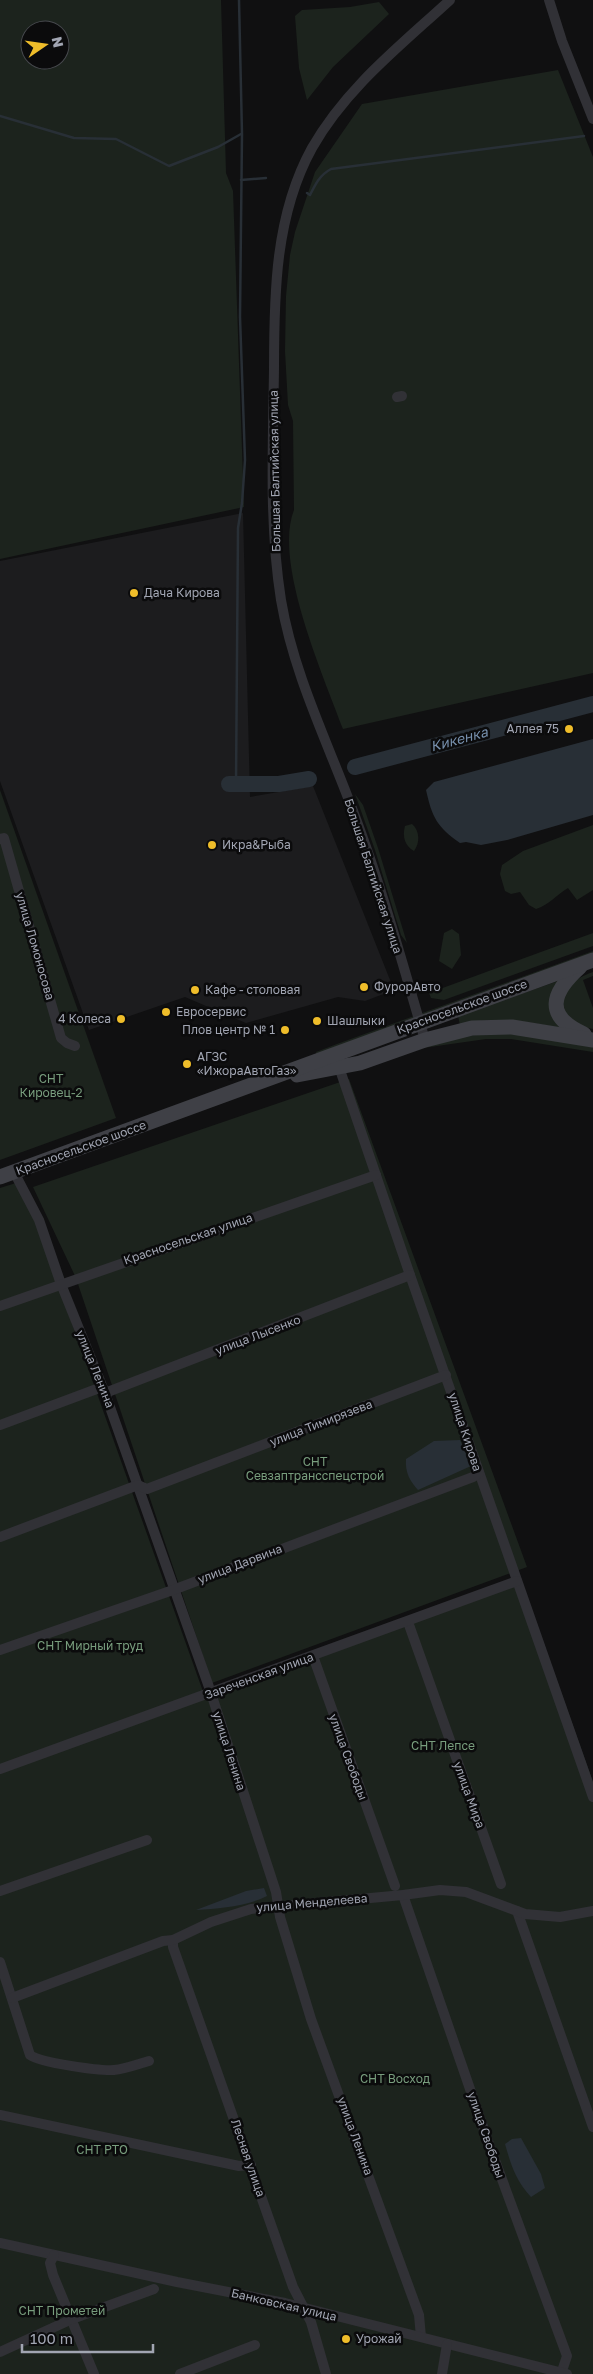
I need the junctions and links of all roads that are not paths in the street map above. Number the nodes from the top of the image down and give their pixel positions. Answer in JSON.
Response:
{"nodes":[{"id":1,"x":450,"y":0,"type":"edge"},
{"id":2,"x":549,"y":0,"type":"edge"},
{"id":3,"x":593,"y":119,"type":"edge"},
{"id":4,"x":2,"y":838,"type":"edge"},
{"id":5,"x":589,"y":962,"type":"edge"},
{"id":6,"x":420,"y":1023,"type":"junction"},
{"id":7,"x":593,"y":1039,"type":"edge"},
{"id":8,"x":425,"y":1040,"type":"junction"},
{"id":9,"x":75,"y":1046,"type":"dead end"},
{"id":10,"x":339,"y":1067,"type":"junction"},
{"id":11,"x":276,"y":1078,"type":"junction"},
{"id":12,"x":376,"y":1174,"type":"junction"},
{"id":13,"x":7,"y":1175,"type":"edge"},
{"id":14,"x":410,"y":1275,"type":"junction"},
{"id":15,"x":61,"y":1284,"type":"junction"},
{"id":16,"x":0,"y":1306,"type":"edge"},
{"id":17,"x":446,"y":1375,"type":"junction"},
{"id":18,"x":104,"y":1390,"type":"junction"},
{"id":19,"x":0,"y":1425,"type":"edge"},
{"id":20,"x":478,"y":1473,"type":"junction"},
{"id":21,"x":138,"y":1485,"type":"junction"},
{"id":22,"x":0,"y":1537,"type":"edge"},
{"id":23,"x":517,"y":1581,"type":"junction"},
{"id":24,"x":173,"y":1590,"type":"junction"},
{"id":25,"x":408,"y":1622,"type":"junction"},
{"id":26,"x":0,"y":1650,"type":"edge"},
{"id":27,"x":313,"y":1656,"type":"junction"},
{"id":28,"x":210,"y":1693,"type":"junction"},
{"id":29,"x":0,"y":1769,"type":"edge"},
{"id":30,"x":593,"y":1797,"type":"edge"},
{"id":31,"x":147,"y":1840,"type":"dead end"},
{"id":32,"x":501,"y":1884,"type":"dead end"},
{"id":33,"x":395,"y":1886,"type":"dead end"},
{"id":34,"x":0,"y":1891,"type":"edge"},
{"id":35,"x":403,"y":1895,"type":"junction"},
{"id":36,"x":278,"y":1905,"type":"junction"},
{"id":37,"x":517,"y":1911,"type":"junction"},
{"id":38,"x":593,"y":1911,"type":"edge"},
{"id":39,"x":173,"y":1940,"type":"junction"},
{"id":40,"x":0,"y":1962,"type":"edge"},
{"id":41,"x":12,"y":1998,"type":"junction"},
{"id":42,"x":149,"y":2061,"type":"dead end"},
{"id":43,"x":0,"y":2115,"type":"edge"},
{"id":44,"x":593,"y":2127,"type":"edge"},
{"id":45,"x":251,"y":2165,"type":"junction"},
{"id":46,"x":0,"y":2243,"type":"edge"},
{"id":47,"x":54,"y":2255,"type":"junction"},
{"id":48,"x":154,"y":2289,"type":"dead end"},
{"id":49,"x":302,"y":2308,"type":"junction"},
{"id":50,"x":72,"y":2319,"type":"junction"},
{"id":51,"x":421,"y":2337,"type":"junction"},
{"id":52,"x":447,"y":2344,"type":"junction"},
{"id":53,"x":255,"y":2345,"type":"dead end"},
{"id":54,"x":0,"y":2352,"type":"edge"},
{"id":55,"x":563,"y":2373,"type":"edge"},
{"id":56,"x":94,"y":2374,"type":"edge"},
{"id":57,"x":180,"y":2374,"type":"edge"},
{"id":58,"x":326,"y":2374,"type":"edge"},
{"id":59,"x":442,"y":2374,"type":"edge"}],
"edges":[{"from":1,"to":6,"type":"street","name":"Большая Балтийская улица"},
{"from":2,"to":3,"type":"street"},
{"from":4,"to":9,"type":"street","name":"улица Ломоносова"},
{"from":5,"to":6,"type":"main road","name":"Красносельское шоссе"},
{"from":5,"to":7,"type":"main road"},
{"from":6,"to":8,"type":"street","name":"Большая Балтийская улица"},
{"from":6,"to":11,"type":"main road","name":"Красносельское шоссе"},
{"from":7,"to":8,"type":"main road","name":"Красносельское шоссе"},
{"from":8,"to":10,"type":"main road","name":"Красносельское шоссе"},
{"from":10,"to":11,"type":"main road","name":"Красносельское шоссе"},
{"from":10,"to":12,"type":"street","name":"улица Кирова"},
{"from":11,"to":13,"type":"main road","name":"Красносельское шоссе"},
{"from":12,"to":14,"type":"street","name":"улица Кирова"},
{"from":12,"to":15,"type":"street","name":"Красносельская улица"},
{"from":13,"to":15,"type":"street","name":"улица Ленина"},
{"from":14,"to":17,"type":"street","name":"улица Кирова"},
{"from":14,"to":18,"type":"street","name":"улица Лысенко"},
{"from":15,"to":16,"type":"street","name":"Красносельская улица"},
{"from":15,"to":18,"type":"street","name":"улица Ленина"},
{"from":17,"to":20,"type":"street","name":"улица Кирова"},
{"from":17,"to":21,"type":"street","name":"улица Тимирязева"},
{"from":18,"to":19,"type":"street","name":"улица Лысенко"},
{"from":18,"to":21,"type":"street","name":"улица Ленина"},
{"from":20,"to":23,"type":"street","name":"улица Кирова"},
{"from":20,"to":24,"type":"street","name":"улица Дарвина"},
{"from":21,"to":22,"type":"street","name":"улица Тимирязева"},
{"from":21,"to":24,"type":"street","name":"улица Ленина"},
{"from":23,"to":25,"type":"street","name":"Зареченская улица"},
{"from":23,"to":30,"type":"street","name":"улица Кирова"},
{"from":24,"to":26,"type":"street","name":"улица Дарвина"},
{"from":24,"to":28,"type":"street","name":"улица Ленина"},
{"from":25,"to":27,"type":"street","name":"Зареченская улица"},
{"from":25,"to":32,"type":"street","name":"улица Мира"},
{"from":27,"to":28,"type":"street","name":"Зареченская улица"},
{"from":27,"to":33,"type":"street","name":"улица Свободы"},
{"from":28,"to":29,"type":"street","name":"Зареченская улица"},
{"from":28,"to":36,"type":"street","name":"улица Ленина"},
{"from":31,"to":34,"type":"street"},
{"from":35,"to":36,"type":"street","name":"улица Менделеева"},
{"from":35,"to":37,"type":"street","name":"улица Менделеева"},
{"from":35,"to":55,"type":"street","name":"улица Свободы"},
{"from":36,"to":39,"type":"street","name":"улица Менделеева"},
{"from":36,"to":51,"type":"street","name":"улица Ленина"},
{"from":37,"to":38,"type":"street","name":"улица Менделеева"},
{"from":37,"to":44,"type":"street"},
{"from":39,"to":41,"type":"street","name":"улица Менделеева"},
{"from":39,"to":45,"type":"street","name":"Лесная улица"},
{"from":40,"to":41,"type":"street"},
{"from":41,"to":42,"type":"street"},
{"from":43,"to":45,"type":"street"},
{"from":45,"to":49,"type":"street","name":"Лесная улица"},
{"from":46,"to":47,"type":"street","name":"Банковская улица"},
{"from":47,"to":49,"type":"street","name":"Банковская улица"},
{"from":47,"to":50,"type":"street"},
{"from":48,"to":50,"type":"street"},
{"from":49,"to":51,"type":"street","name":"Банковская улица"},
{"from":49,"to":58,"type":"street","name":"Лесная улица"},
{"from":50,"to":54,"type":"street"},
{"from":50,"to":56,"type":"street"},
{"from":51,"to":52,"type":"street","name":"Банковская улица"},
{"from":52,"to":55,"type":"street","name":"Банковская улица"},
{"from":52,"to":59,"type":"street"},
{"from":53,"to":57,"type":"street"}]}
